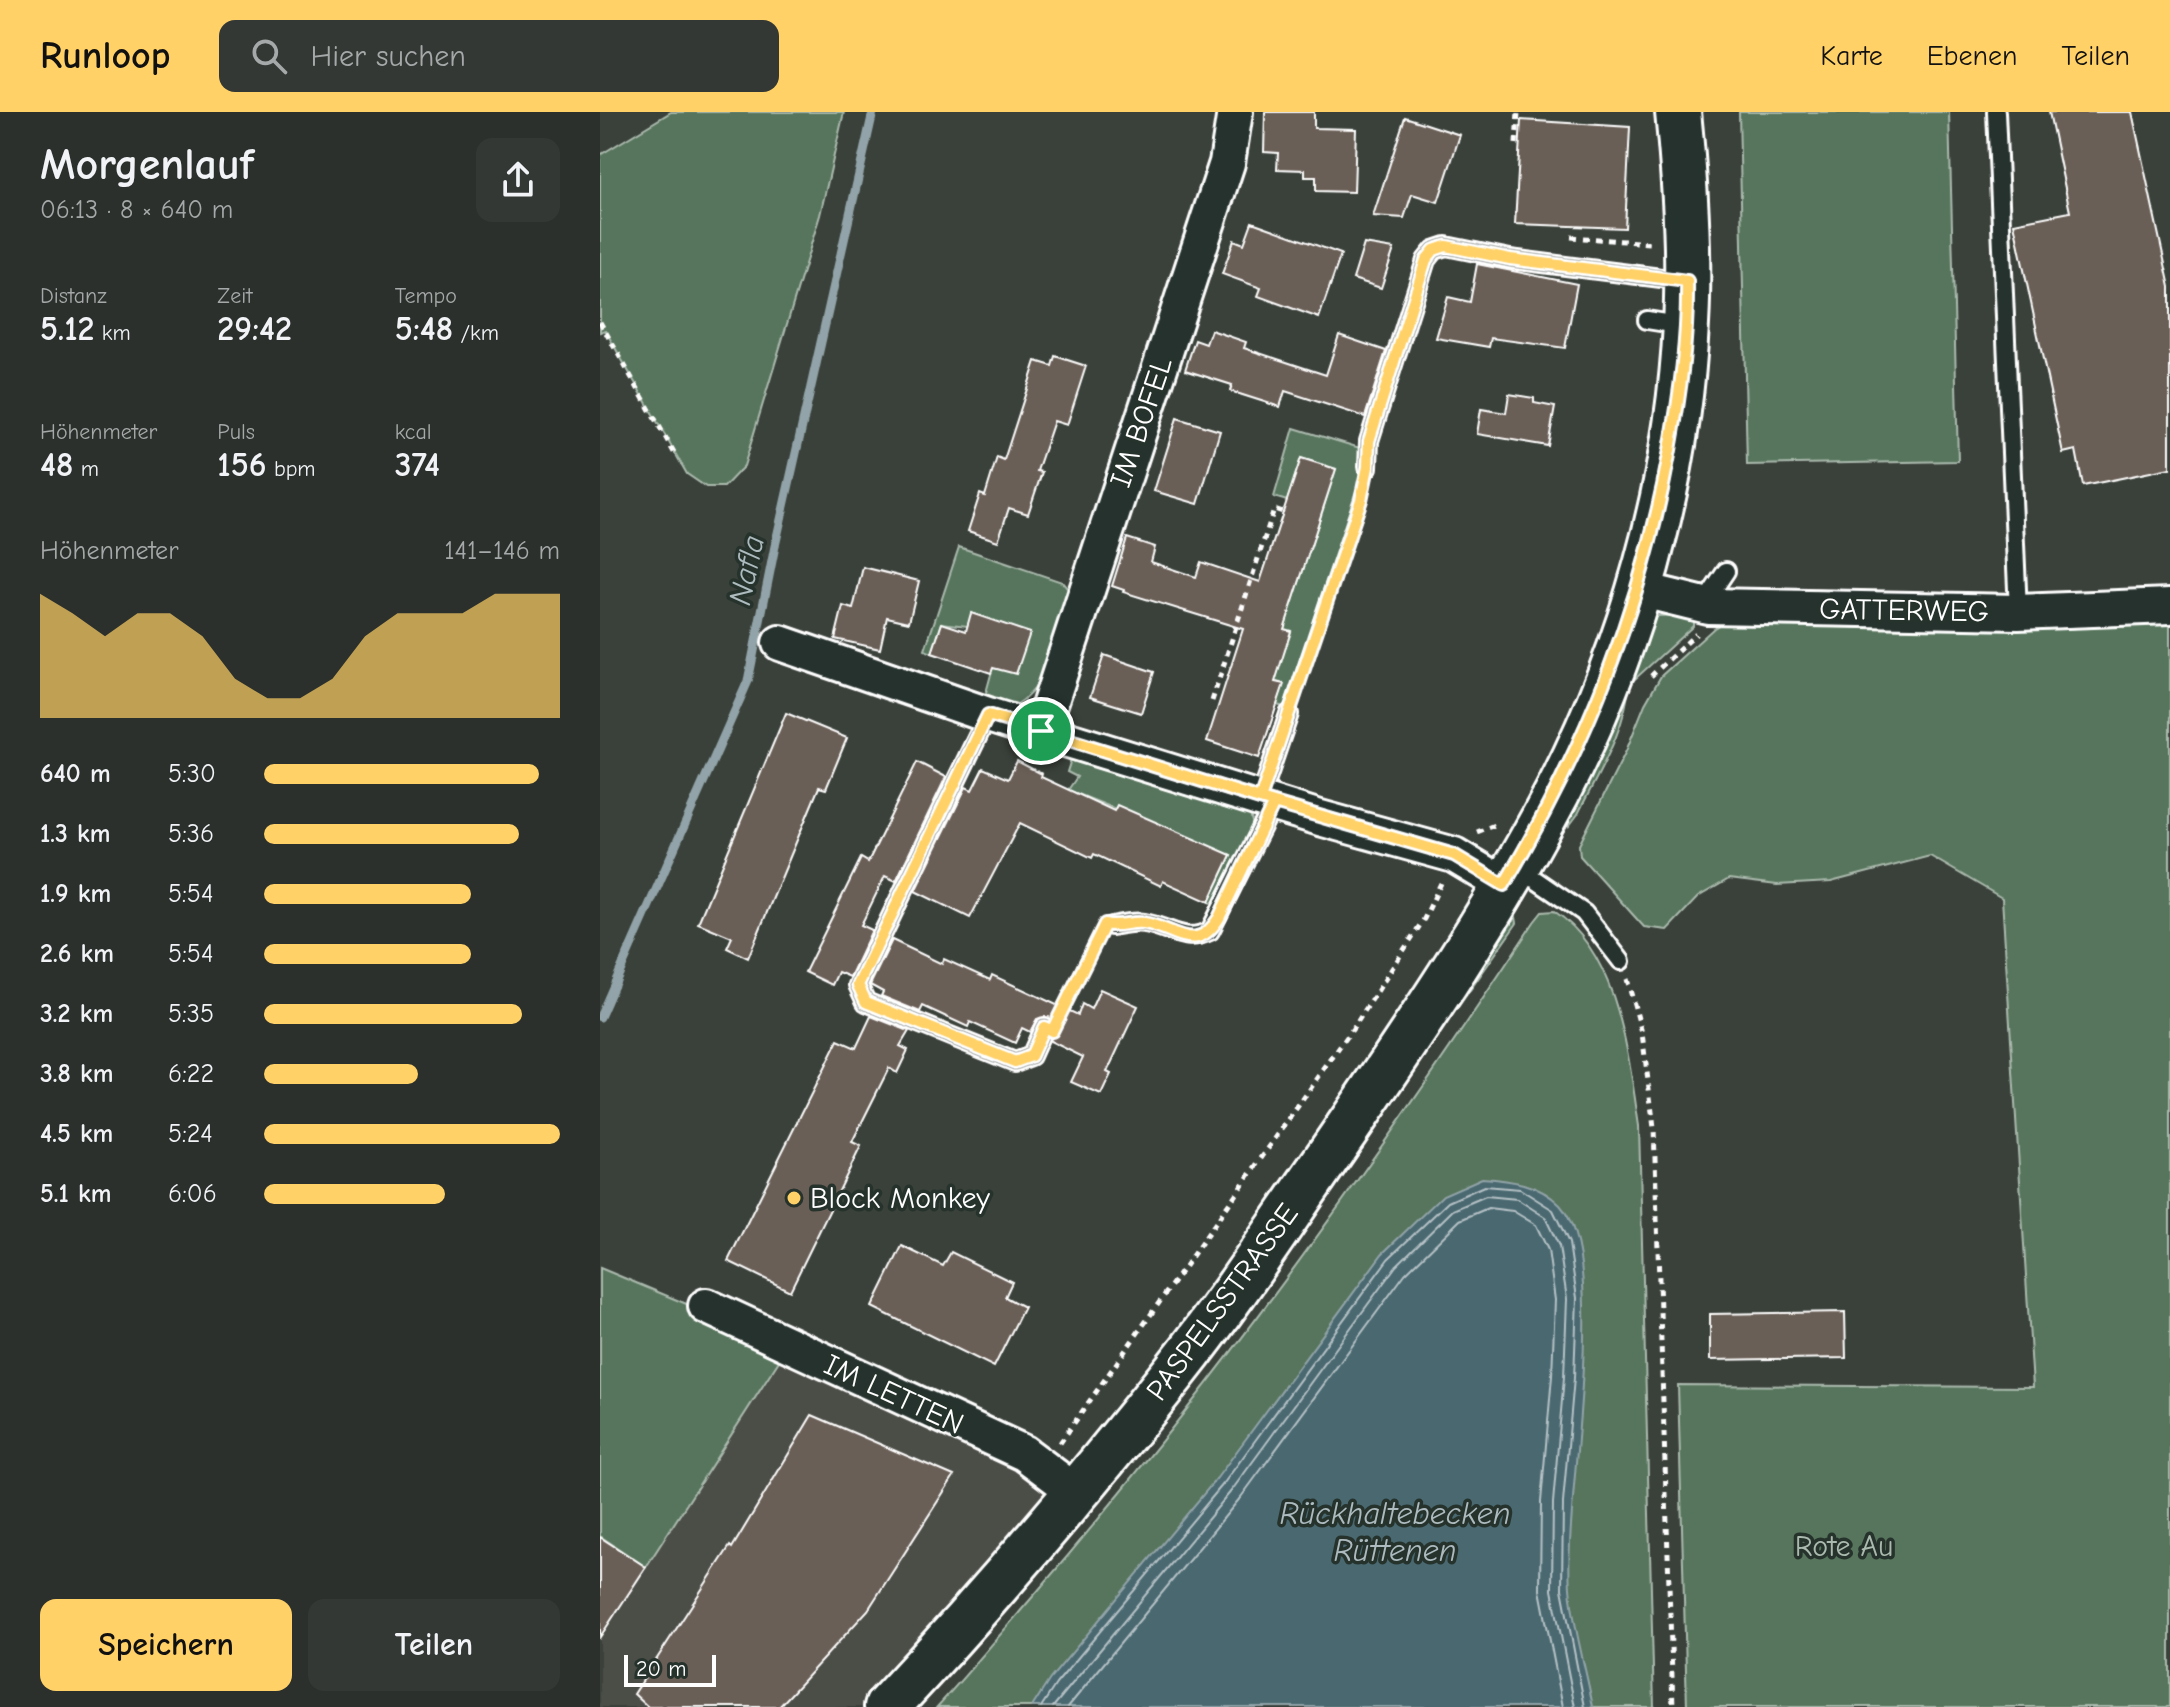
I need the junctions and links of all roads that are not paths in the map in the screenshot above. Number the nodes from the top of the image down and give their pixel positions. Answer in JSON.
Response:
{"nodes":[{"id":1,"x":1235,"y":112,"type":"edge"},
{"id":2,"x":1678,"y":112,"type":"edge"},
{"id":3,"x":1996,"y":112,"type":"edge"},
{"id":4,"x":1687,"y":281,"type":"junction"},
{"id":5,"x":1368,"y":467,"type":"road end"},
{"id":6,"x":1726,"y":571,"type":"dead end"},
{"id":7,"x":1639,"y":589,"type":"junction"},
{"id":8,"x":1708,"y":606,"type":"junction"},
{"id":9,"x":2170,"y":606,"type":"edge"},
{"id":10,"x":2018,"y":612,"type":"junction"},
{"id":11,"x":780,"y":643,"type":"dead end"},
{"id":12,"x":1289,"y":714,"type":"road end"},
{"id":13,"x":988,"y":715,"type":"junction"},
{"id":14,"x":1041,"y":731,"type":"junction"},
{"id":15,"x":1267,"y":801,"type":"junction"},
{"id":16,"x":1510,"y":876,"type":"junction"},
{"id":17,"x":1112,"y":926,"type":"road end"},
{"id":18,"x":1621,"y":961,"type":"road end"},
{"id":19,"x":1044,"y":1027,"type":"road end"},
{"id":20,"x":706,"y":1306,"type":"dead end"},
{"id":21,"x":1060,"y":1479,"type":"junction"},
{"id":22,"x":887,"y":1707,"type":"edge"}],
"edges":[{"from":1,"to":14,"type":"street","name":"IM BOFEL"},
{"from":2,"to":4,"type":"main road","name":"PASPELSSTRASSE"},
{"from":3,"to":10,"type":"lane"},
{"from":4,"to":5,"type":"lane"},
{"from":4,"to":7,"type":"main road","name":"PASPELSSTRASSE"},
{"from":6,"to":8,"type":"lane"},
{"from":7,"to":8,"type":"street","name":"GATTERWEG"},
{"from":7,"to":16,"type":"main road","name":"PASPELSSTRASSE"},
{"from":8,"to":10,"type":"street","name":"GATTERWEG"},
{"from":9,"to":10,"type":"street","name":"GATTERWEG"},
{"from":11,"to":13,"type":"street"},
{"from":12,"to":15,"type":"lane"},
{"from":13,"to":14,"type":"street"},
{"from":13,"to":19,"type":"lane"},
{"from":14,"to":15,"type":"street"},
{"from":15,"to":16,"type":"street"},
{"from":15,"to":17,"type":"lane"},
{"from":16,"to":18,"type":"lane"},
{"from":16,"to":21,"type":"main road","name":"PASPELSSTRASSE"},
{"from":20,"to":21,"type":"street","name":"IM LETTEN"},
{"from":21,"to":22,"type":"main road","name":"PASPELSSTRASSE"}]}
